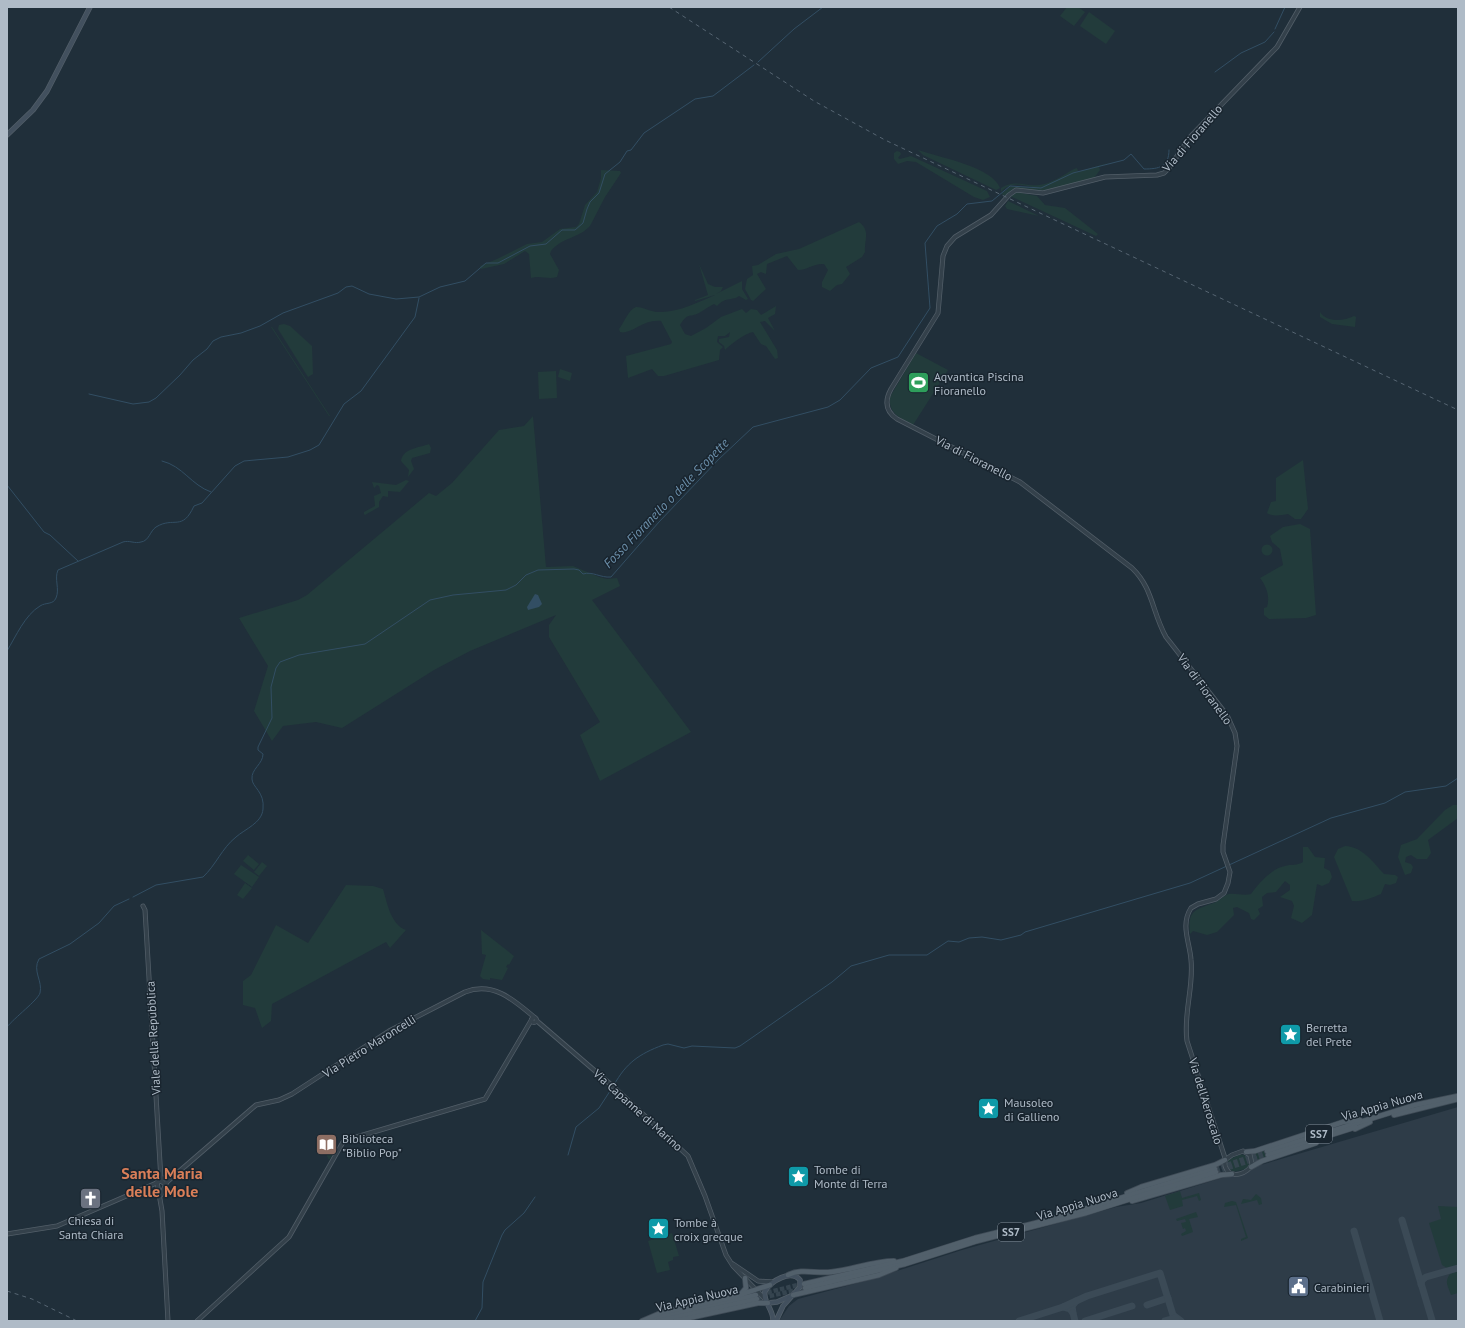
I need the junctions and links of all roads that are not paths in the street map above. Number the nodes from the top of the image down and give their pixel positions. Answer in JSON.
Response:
{"nodes":[{"id":1,"x":90,"y":7,"type":"edge"},
{"id":2,"x":1300,"y":7,"type":"edge"},
{"id":3,"x":7,"y":136,"type":"edge"},
{"id":4,"x":144,"y":906,"type":"dead end"},
{"id":5,"x":534,"y":1020,"type":"junction"},
{"id":6,"x":1190,"y":1050,"type":"joint"},
{"id":7,"x":1458,"y":1096,"type":"edge"},
{"id":8,"x":1458,"y":1099,"type":"edge"},
{"id":9,"x":1371,"y":1121,"type":"junction"},
{"id":10,"x":1222,"y":1151,"type":"junction"},
{"id":11,"x":1246,"y":1152,"type":"junction"},
{"id":12,"x":1268,"y":1153,"type":"tunnel mouth"},
{"id":13,"x":1232,"y":1155,"type":"junction"},
{"id":14,"x":1225,"y":1160,"type":"junction"},
{"id":15,"x":1251,"y":1167,"type":"junction"},
{"id":16,"x":161,"y":1170,"type":"junction"},
{"id":17,"x":1216,"y":1170,"type":"tunnel mouth"},
{"id":18,"x":1232,"y":1174,"type":"junction"},
{"id":19,"x":160,"y":1181,"type":"junction"},
{"id":20,"x":166,"y":1181,"type":"junction"},
{"id":21,"x":161,"y":1194,"type":"junction"},
{"id":22,"x":1120,"y":1200,"type":"junction"},
{"id":23,"x":7,"y":1234,"type":"edge"},
{"id":24,"x":731,"y":1262,"type":"junction"},
{"id":25,"x":904,"y":1263,"type":"junction"},
{"id":26,"x":788,"y":1275,"type":"junction"},
{"id":27,"x":745,"y":1278,"type":"junction"},
{"id":28,"x":775,"y":1282,"type":"junction"},
{"id":29,"x":770,"y":1285,"type":"junction"},
{"id":30,"x":804,"y":1286,"type":"tunnel mouth"},
{"id":31,"x":756,"y":1295,"type":"junction"},
{"id":32,"x":793,"y":1295,"type":"junction"},
{"id":33,"x":730,"y":1298,"type":"junction"},
{"id":34,"x":767,"y":1301,"type":"junction"},
{"id":35,"x":168,"y":1321,"type":"edge"},
{"id":36,"x":198,"y":1321,"type":"edge"},
{"id":37,"x":642,"y":1321,"type":"edge"},
{"id":38,"x":658,"y":1321,"type":"edge"},
{"id":39,"x":676,"y":1321,"type":"edge"},
{"id":40,"x":773,"y":1321,"type":"edge"},
{"id":41,"x":776,"y":1321,"type":"edge"}],
"edges":[{"from":1,"to":3,"type":"main road"},
{"from":2,"to":6,"type":"street","name":"Via di Fioranello"},
{"from":4,"to":16,"type":"street","name":"Viale della Repubblica"},
{"from":5,"to":20,"type":"street","name":"Via Pietro Maroncelli"},
{"from":5,"to":24,"type":"street","name":"Via Capanne di Marino"},
{"from":5,"to":36,"type":"street"},
{"from":6,"to":10,"type":"street","name":"Via dell'Aeroscalo"},
{"from":7,"to":9,"type":"main road","name":"Via Appia Nuova","number":"SS7"},
{"from":8,"to":9,"type":"main road","name":"Via Appia Nuova","number":"SS7"},
{"from":9,"to":11,"type":"main road"},
{"from":9,"to":12,"type":"main road","name":"Via Appia Nuova","number":"SS7"},
{"from":9,"to":15,"type":"main road"},
{"from":10,"to":13,"type":"street","name":"Via dell'Aeroscalo"},
{"from":10,"to":14,"type":"street","name":"Via dell'Aeroscalo"},
{"from":11,"to":13,"type":"street"},
{"from":11,"to":15,"type":"street"},
{"from":13,"to":14,"type":"street"},
{"from":14,"to":18,"type":"street"},
{"from":14,"to":22,"type":"main road"},
{"from":15,"to":18,"type":"street"},
{"from":16,"to":19,"type":"street","name":"Viale della Repubblica"},
{"from":16,"to":20,"type":"street"},
{"from":17,"to":22,"type":"main road","name":"Via Appia Nuova","number":"SS7"},
{"from":18,"to":22,"type":"main road"},
{"from":19,"to":20,"type":"street"},
{"from":19,"to":21,"type":"street","name":"Viale della Repubblica"},
{"from":19,"to":23,"type":"street"},
{"from":20,"to":21,"type":"street"},
{"from":21,"to":35,"type":"street"},
{"from":22,"to":25,"type":"main road","name":"Via Appia Nuova","number":"SS7"},
{"from":24,"to":27,"type":"street","name":"Via Capanne di Marino"},
{"from":24,"to":28,"type":"street","name":"Via Capanne di Marino"},
{"from":25,"to":26,"type":"main road"},
{"from":25,"to":30,"type":"main road","name":"Via Appia Nuova","number":"SS7"},
{"from":25,"to":32,"type":"main road"},
{"from":26,"to":28,"type":"main road"},
{"from":26,"to":32,"type":"main road"},
{"from":27,"to":31,"type":"street","name":"Via Capanne di Marino"},
{"from":27,"to":33,"type":"main road"},
{"from":28,"to":29,"type":"main road"},
{"from":29,"to":31,"type":"main road"},
{"from":29,"to":34,"type":"main road"},
{"from":31,"to":33,"type":"main road"},
{"from":31,"to":34,"type":"street","name":"Via Capanne di Marino"},
{"from":31,"to":37,"type":"main road","name":"Via Appia Nuova"},
{"from":31,"to":38,"type":"main road","name":"Via Appia Nuova"},
{"from":32,"to":34,"type":"main road"},
{"from":32,"to":41,"type":"main road"},
{"from":33,"to":37,"type":"main road"},
{"from":34,"to":39,"type":"main road"},
{"from":34,"to":40,"type":"main road"}]}
